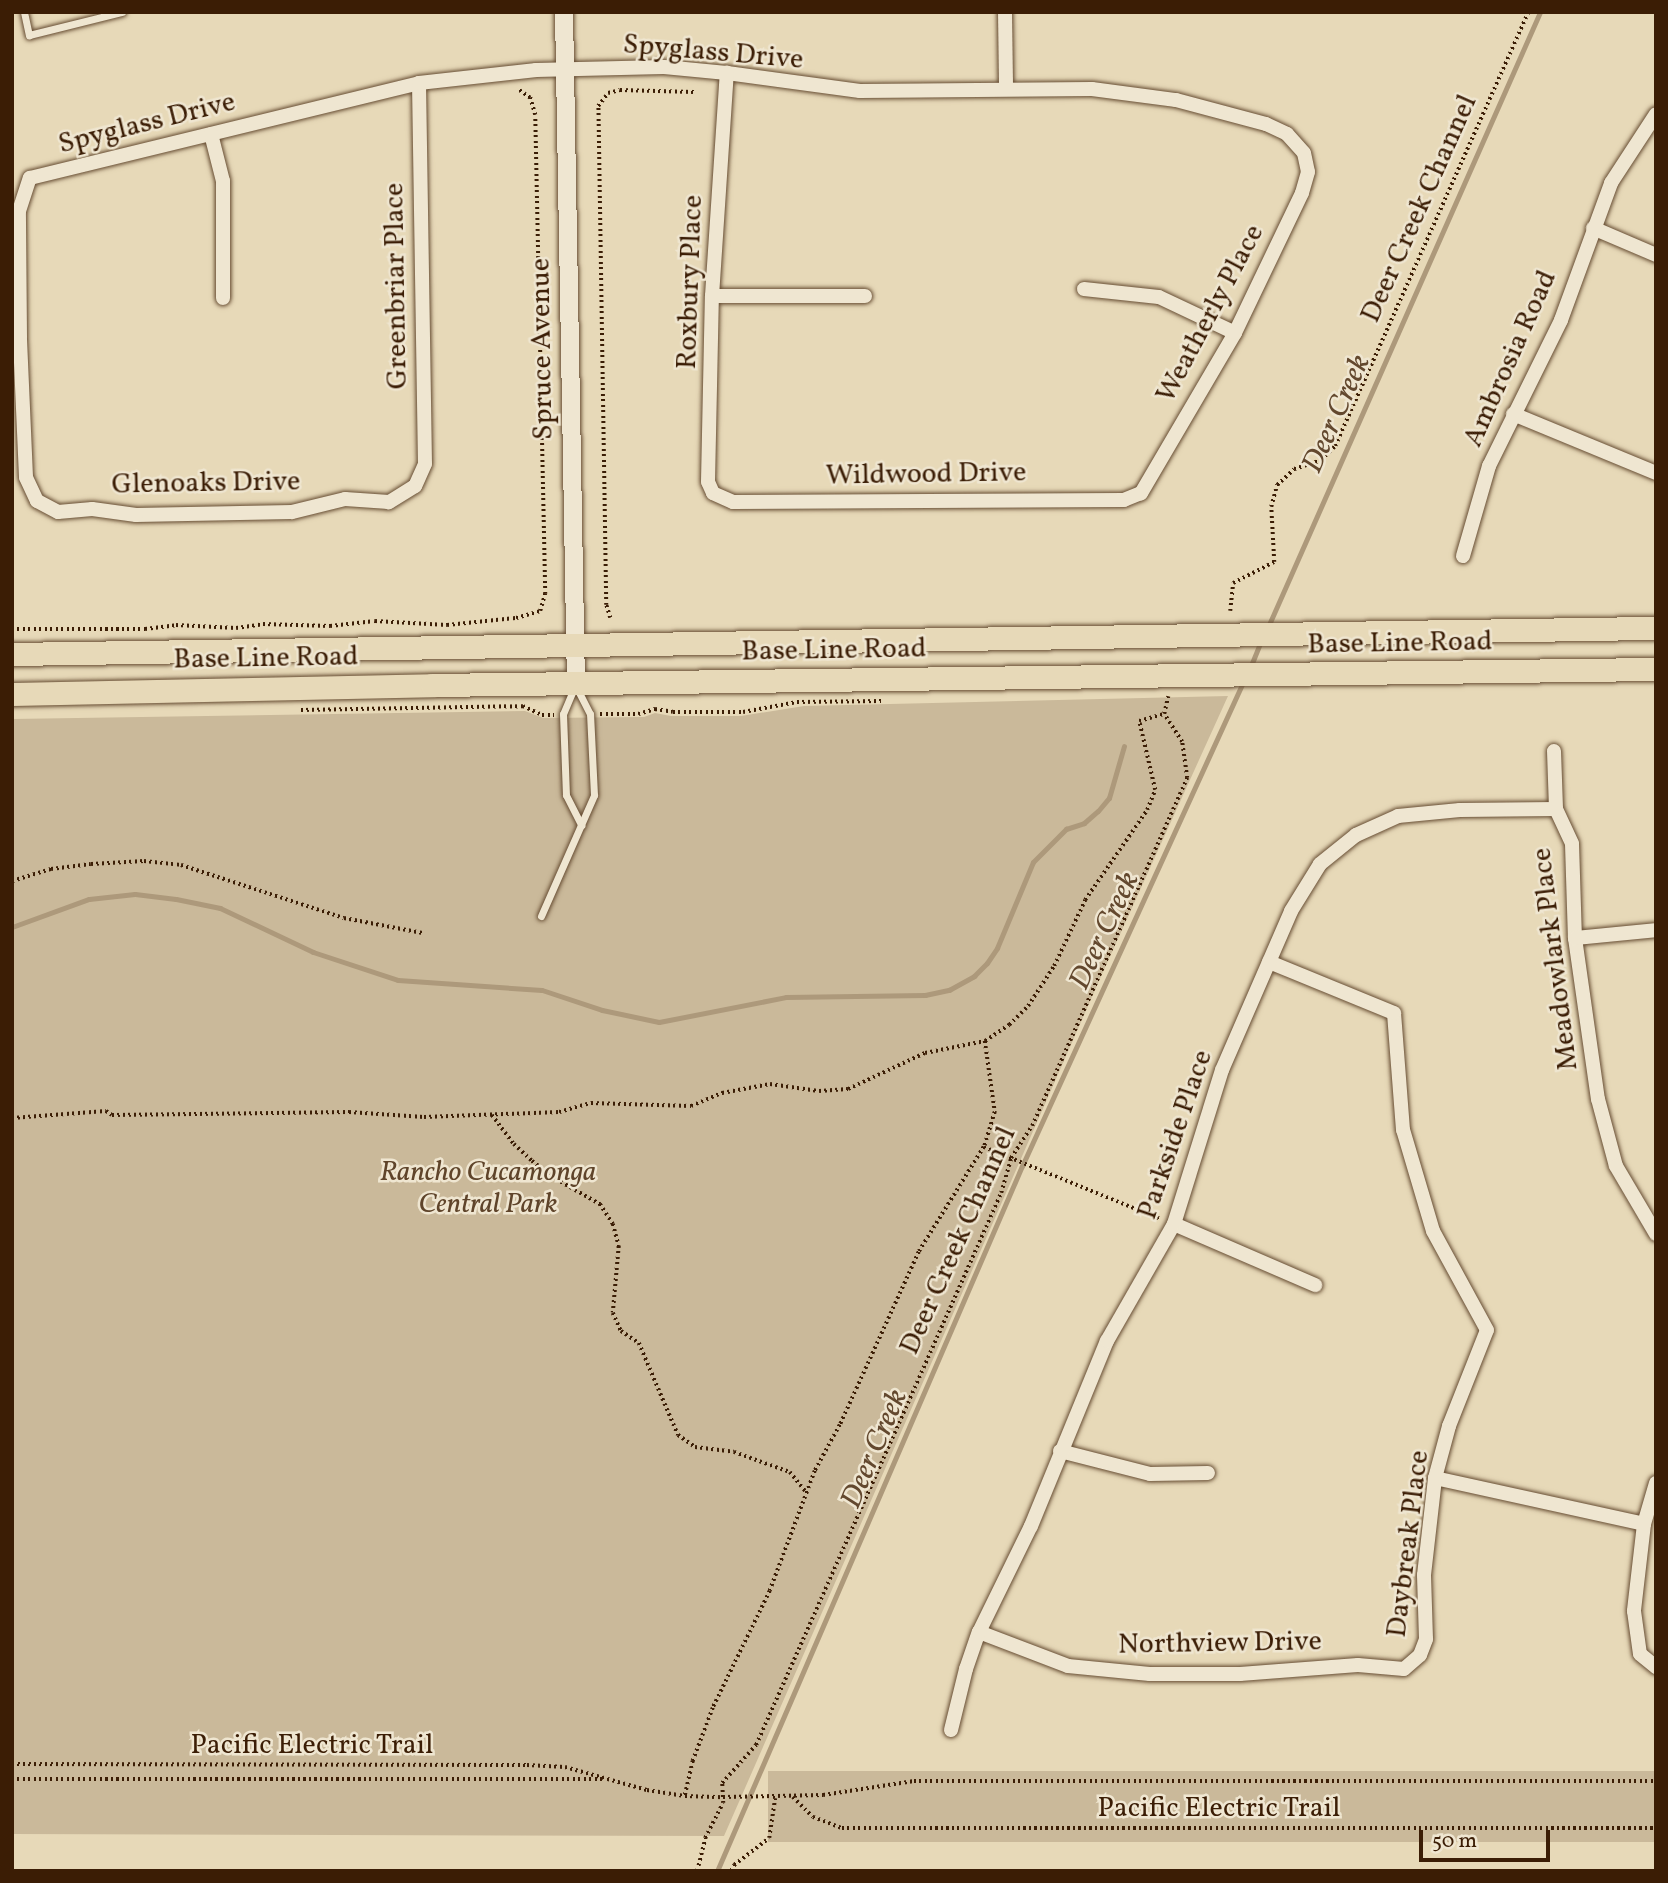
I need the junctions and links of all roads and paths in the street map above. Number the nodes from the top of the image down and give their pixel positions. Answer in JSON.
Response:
{"nodes":[{"id":1,"x":24,"y":12,"type":"edge"},
{"id":2,"x":122,"y":12,"type":"edge"},
{"id":3,"x":564,"y":12,"type":"edge"},
{"id":4,"x":1005,"y":12,"type":"edge"},
{"id":5,"x":1528,"y":12,"type":"edge"},
{"id":6,"x":565,"y":69,"type":"junction"},
{"id":7,"x":727,"y":73,"type":"junction"},
{"id":8,"x":419,"y":83,"type":"junction"},
{"id":9,"x":508,"y":88,"type":"dead end"},
{"id":10,"x":1006,"y":88,"type":"junction"},
{"id":11,"x":694,"y":92,"type":"dead end"},
{"id":12,"x":1656,"y":114,"type":"edge"},
{"id":13,"x":211,"y":134,"type":"junction"},
{"id":14,"x":1304,"y":153,"type":"joint"},
{"id":15,"x":1593,"y":228,"type":"junction"},
{"id":16,"x":1656,"y":255,"type":"edge"},
{"id":17,"x":1084,"y":289,"type":"dead end"},
{"id":18,"x":712,"y":296,"type":"junction"},
{"id":19,"x":865,"y":296,"type":"dead end"},
{"id":20,"x":223,"y":298,"type":"dead end"},
{"id":21,"x":1235,"y":333,"type":"junction"},
{"id":22,"x":16,"y":337,"type":"edge"},
{"id":23,"x":1513,"y":414,"type":"junction"},
{"id":24,"x":1656,"y":473,"type":"edge"},
{"id":25,"x":415,"y":486,"type":"joint"},
{"id":26,"x":713,"y":493,"type":"joint"},
{"id":27,"x":1141,"y":493,"type":"joint"},
{"id":28,"x":1462,"y":556,"type":"dead end"},
{"id":29,"x":1230,"y":611,"type":"dead end"},
{"id":30,"x":610,"y":618,"type":"dead end"},
{"id":31,"x":1656,"y":628,"type":"edge"},
{"id":32,"x":12,"y":629,"type":"edge"},
{"id":33,"x":574,"y":645,"type":"junction"},
{"id":34,"x":12,"y":654,"type":"edge"},
{"id":35,"x":1656,"y":669,"type":"edge"},
{"id":36,"x":576,"y":684,"type":"junction"},
{"id":37,"x":12,"y":694,"type":"edge"},
{"id":38,"x":1176,"y":695,"type":"dead end"},
{"id":39,"x":893,"y":701,"type":"dead end"},
{"id":40,"x":523,"y":706,"type":"dead end"},
{"id":41,"x":617,"y":713,"type":"dead end"},
{"id":42,"x":1164,"y":714,"type":"junction"},
{"id":43,"x":542,"y":715,"type":"dead end"},
{"id":44,"x":1555,"y":751,"type":"dead end"},
{"id":45,"x":1556,"y":809,"type":"junction"},
{"id":46,"x":581,"y":825,"type":"junction"},
{"id":47,"x":12,"y":881,"type":"edge"},
{"id":48,"x":541,"y":916,"type":"dead end"},
{"id":49,"x":1656,"y":930,"type":"edge"},
{"id":50,"x":423,"y":933,"type":"dead end"},
{"id":51,"x":1575,"y":938,"type":"junction"},
{"id":52,"x":1269,"y":962,"type":"junction"},
{"id":53,"x":985,"y":1041,"type":"junction"},
{"id":54,"x":492,"y":1115,"type":"junction"},
{"id":55,"x":12,"y":1118,"type":"edge"},
{"id":56,"x":984,"y":1147,"type":"junction"},
{"id":57,"x":1011,"y":1158,"type":"junction"},
{"id":58,"x":1174,"y":1224,"type":"junction"},
{"id":59,"x":1656,"y":1234,"type":"edge"},
{"id":60,"x":1315,"y":1285,"type":"dead end"},
{"id":61,"x":1060,"y":1451,"type":"junction"},
{"id":62,"x":1208,"y":1473,"type":"dead end"},
{"id":63,"x":1435,"y":1478,"type":"junction"},
{"id":64,"x":1656,"y":1482,"type":"edge"},
{"id":65,"x":807,"y":1493,"type":"junction"},
{"id":66,"x":1644,"y":1524,"type":"junction"},
{"id":67,"x":979,"y":1632,"type":"junction"},
{"id":68,"x":1420,"y":1655,"type":"joint"},
{"id":69,"x":1656,"y":1667,"type":"edge"},
{"id":70,"x":951,"y":1730,"type":"dead end"},
{"id":71,"x":12,"y":1765,"type":"edge"},
{"id":72,"x":12,"y":1779,"type":"edge"},
{"id":73,"x":610,"y":1779,"type":"junction"},
{"id":74,"x":1656,"y":1781,"type":"edge"},
{"id":75,"x":684,"y":1796,"type":"junction"},
{"id":76,"x":723,"y":1797,"type":"junction"},
{"id":77,"x":775,"y":1797,"type":"junction"},
{"id":78,"x":793,"y":1797,"type":"junction"},
{"id":79,"x":1656,"y":1828,"type":"edge"},
{"id":80,"x":697,"y":1871,"type":"edge"},
{"id":81,"x":731,"y":1871,"type":"edge"}],
"edges":[{"from":1,"to":2,"type":"lane"},
{"from":3,"to":6,"type":"street","name":"Spruce Avenue"},
{"from":4,"to":10,"type":"street"},
{"from":5,"to":29,"type":"path","name":"Deer Creek Channel"},
{"from":6,"to":7,"type":"street","name":"Spyglass Drive"},
{"from":6,"to":8,"type":"street","name":"Spyglass Drive"},
{"from":6,"to":33,"type":"street","name":"Spruce Avenue"},
{"from":7,"to":10,"type":"street","name":"Spyglass Drive"},
{"from":7,"to":18,"type":"street","name":"Roxbury Place"},
{"from":8,"to":13,"type":"street","name":"Spyglass Drive"},
{"from":8,"to":25,"type":"street","name":"Greenbriar Place"},
{"from":9,"to":32,"type":"path"},
{"from":10,"to":14,"type":"street","name":"Spyglass Drive"},
{"from":11,"to":30,"type":"path"},
{"from":12,"to":15,"type":"street","name":"Ambrosia Road"},
{"from":13,"to":20,"type":"street"},
{"from":13,"to":22,"type":"street","name":"Spyglass Drive"},
{"from":14,"to":21,"type":"street","name":"Weatherly Place"},
{"from":15,"to":16,"type":"street"},
{"from":15,"to":23,"type":"street","name":"Ambrosia Road"},
{"from":17,"to":21,"type":"street"},
{"from":18,"to":19,"type":"street"},
{"from":18,"to":26,"type":"street","name":"Roxbury Place"},
{"from":21,"to":27,"type":"street","name":"Weatherly Place"},
{"from":22,"to":25,"type":"street","name":"Glenoaks Drive"},
{"from":23,"to":24,"type":"street"},
{"from":23,"to":28,"type":"street","name":"Ambrosia Road"},
{"from":26,"to":27,"type":"street","name":"Wildwood Drive"},
{"from":31,"to":33,"type":"main road","name":"Base Line Road"},
{"from":33,"to":34,"type":"main road","name":"Base Line Road"},
{"from":33,"to":36,"type":"street","name":"Spruce Avenue"},
{"from":35,"to":36,"type":"main road","name":"Base Line Road"},
{"from":36,"to":37,"type":"main road","name":"Base Line Road"},
{"from":36,"to":46,"type":"lane"},
{"from":36,"to":46,"type":"lane"},
{"from":38,"to":42,"type":"path"},
{"from":39,"to":41,"type":"path"},
{"from":40,"to":43,"type":"path"},
{"from":42,"to":53,"type":"path"},
{"from":42,"to":57,"type":"path","name":"Deer Creek Channel"},
{"from":44,"to":45,"type":"street","name":"Meadowlark Place"},
{"from":45,"to":51,"type":"street","name":"Meadowlark Place"},
{"from":45,"to":52,"type":"street","name":"Parkside Place"},
{"from":46,"to":48,"type":"lane"},
{"from":47,"to":50,"type":"path"},
{"from":49,"to":51,"type":"street"},
{"from":51,"to":59,"type":"street","name":"Meadowlark Place"},
{"from":52,"to":58,"type":"street","name":"Parkside Place"},
{"from":52,"to":63,"type":"street","name":"Daybreak Place"},
{"from":53,"to":54,"type":"path"},
{"from":53,"to":56,"type":"path"},
{"from":54,"to":55,"type":"path"},
{"from":54,"to":65,"type":"path"},
{"from":56,"to":57,"type":"path"},
{"from":56,"to":65,"type":"path"},
{"from":57,"to":58,"type":"path"},
{"from":57,"to":76,"type":"path","name":"Deer Creek Channel"},
{"from":58,"to":60,"type":"street"},
{"from":58,"to":61,"type":"street","name":"Parkside Place"},
{"from":61,"to":62,"type":"street"},
{"from":61,"to":67,"type":"street","name":"Parkside Place"},
{"from":63,"to":66,"type":"street"},
{"from":63,"to":68,"type":"street","name":"Daybreak Place"},
{"from":64,"to":66,"type":"street"},
{"from":65,"to":75,"type":"path"},
{"from":66,"to":69,"type":"street"},
{"from":67,"to":68,"type":"street","name":"Northview Drive"},
{"from":67,"to":70,"type":"street","name":"Parkside Place"},
{"from":71,"to":73,"type":"path","name":"Pacific Electric Trail"},
{"from":72,"to":73,"type":"path","name":"Pacific Electric Trail"},
{"from":73,"to":75,"type":"path","name":"Pacific Electric Trail"},
{"from":74,"to":78,"type":"path","name":"Pacific Electric Trail"},
{"from":75,"to":76,"type":"path","name":"Pacific Electric Trail"},
{"from":76,"to":77,"type":"path","name":"Pacific Electric Trail"},
{"from":76,"to":80,"type":"path","name":"Deer Creek Channel"},
{"from":77,"to":78,"type":"path","name":"Pacific Electric Trail"},
{"from":77,"to":81,"type":"path"},
{"from":78,"to":79,"type":"path","name":"Pacific Electric Trail"}]}
